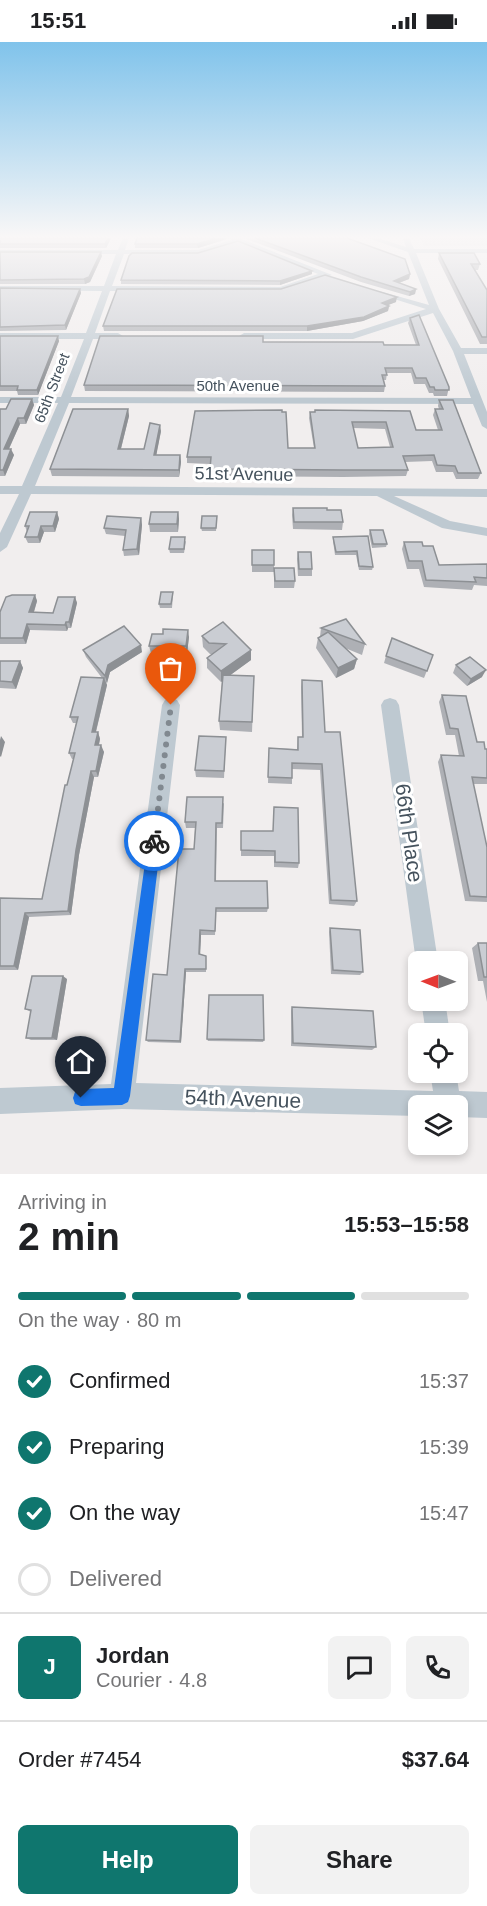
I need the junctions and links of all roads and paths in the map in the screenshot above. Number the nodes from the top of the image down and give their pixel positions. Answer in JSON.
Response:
{"nodes":[{"id":1,"x":107,"y":291,"type":"edge"},
{"id":2,"x":428,"y":291,"type":"edge"},
{"id":3,"x":375,"y":292,"type":"edge"},
{"id":4,"x":435,"y":309,"type":"junction"},
{"id":5,"x":0,"y":336,"type":"edge"},
{"id":6,"x":87,"y":336,"type":"junction"},
{"id":7,"x":134,"y":336,"type":"edge"},
{"id":8,"x":238,"y":336,"type":"edge"},
{"id":9,"x":458,"y":351,"type":"junction"},
{"id":10,"x":487,"y":351,"type":"edge"},
{"id":11,"x":0,"y":400,"type":"edge"},
{"id":12,"x":65,"y":400,"type":"junction"},
{"id":13,"x":475,"y":400,"type":"junction"},
{"id":14,"x":487,"y":426,"type":"edge"},
{"id":15,"x":0,"y":490,"type":"edge"},
{"id":16,"x":27,"y":490,"type":"junction"},
{"id":17,"x":487,"y":493,"type":"edge"},
{"id":18,"x":378,"y":494,"type":"junction"},
{"id":19,"x":487,"y":532,"type":"edge"},
{"id":20,"x":0,"y":547,"type":"edge"},
{"id":21,"x":171,"y":705,"type":"dead end"},
{"id":22,"x":390,"y":705,"type":"dead end"},
{"id":23,"x":425,"y":951,"type":"edge"},
{"id":24,"x":122,"y":1096,"type":"junction"},
{"id":25,"x":0,"y":1101,"type":"edge"},
{"id":26,"x":408,"y":1104,"type":"edge"},
{"id":27,"x":468,"y":1105,"type":"edge"},
{"id":28,"x":487,"y":1105,"type":"edge"}],
"edges":[{"from":1,"to":6,"type":"street","name":"65th Street"},
{"from":2,"to":4,"type":"street"},
{"from":3,"to":4,"type":"street"},
{"from":4,"to":8,"type":"street"},
{"from":4,"to":9,"type":"street"},
{"from":5,"to":6,"type":"street"},
{"from":6,"to":7,"type":"street"},
{"from":6,"to":12,"type":"street","name":"65th Street"},
{"from":9,"to":10,"type":"street"},
{"from":9,"to":13,"type":"street"},
{"from":11,"to":12,"type":"street","name":"50th Avenue"},
{"from":12,"to":13,"type":"street","name":"50th Avenue"},
{"from":12,"to":16,"type":"street","name":"65th Street"},
{"from":13,"to":14,"type":"street"},
{"from":15,"to":16,"type":"street","name":"51st Avenue"},
{"from":16,"to":18,"type":"street","name":"51st Avenue"},
{"from":16,"to":20,"type":"street","name":"65th Street"},
{"from":17,"to":18,"type":"street","name":"51st Avenue"},
{"from":18,"to":19,"type":"street"},
{"from":21,"to":24,"type":"street"},
{"from":22,"to":23,"type":"street","name":"66th Place"},
{"from":24,"to":25,"type":"street","name":"54th Avenue"},
{"from":24,"to":26,"type":"street","name":"54th Avenue"},
{"from":27,"to":28,"type":"street","name":"54th Avenue"}]}
